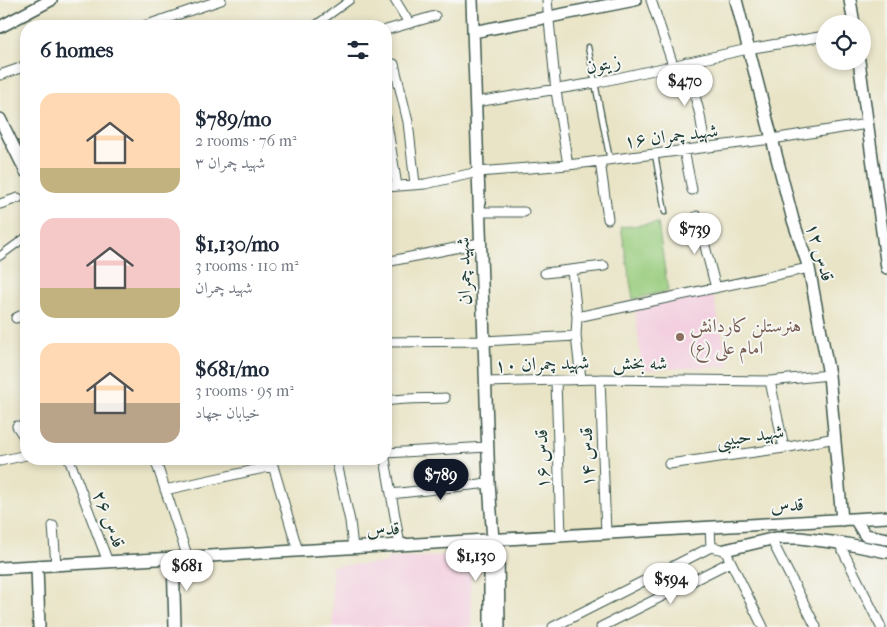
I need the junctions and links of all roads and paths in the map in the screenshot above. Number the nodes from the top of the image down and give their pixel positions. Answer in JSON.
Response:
{"nodes":[{"id":1,"x":51,"y":0,"type":"edge"},
{"id":2,"x":221,"y":0,"type":"edge"},
{"id":3,"x":350,"y":0,"type":"edge"},
{"id":4,"x":396,"y":0,"type":"edge"},
{"id":5,"x":472,"y":0,"type":"edge"},
{"id":6,"x":547,"y":0,"type":"edge"},
{"id":7,"x":636,"y":0,"type":"edge"},
{"id":8,"x":651,"y":0,"type":"edge"},
{"id":9,"x":736,"y":0,"type":"edge"},
{"id":10,"x":850,"y":0,"type":"edge"},
{"id":11,"x":852,"y":15,"type":"edge"},
{"id":12,"x":435,"y":16,"type":"dead end"},
{"id":13,"x":548,"y":17,"type":"junction"},
{"id":14,"x":162,"y":20,"type":"edge"},
{"id":15,"x":322,"y":20,"type":"edge"},
{"id":16,"x":409,"y":23,"type":"junction"},
{"id":17,"x":0,"y":27,"type":"edge"},
{"id":18,"x":392,"y":28,"type":"edge"},
{"id":19,"x":474,"y":32,"type":"junction"},
{"id":20,"x":816,"y":38,"type":"edge"},
{"id":21,"x":588,"y":47,"type":"dead end"},
{"id":22,"x":748,"y":49,"type":"junction"},
{"id":23,"x":686,"y":62,"type":"junction"},
{"id":24,"x":394,"y":64,"type":"dead end"},
{"id":25,"x":673,"y":65,"type":"junction"},
{"id":26,"x":20,"y":68,"type":"edge"},
{"id":27,"x":860,"y":70,"type":"edge"},
{"id":28,"x":0,"y":74,"type":"edge"},
{"id":29,"x":595,"y":83,"type":"junction"},
{"id":30,"x":556,"y":90,"type":"junction"},
{"id":31,"x":476,"y":102,"type":"junction"},
{"id":32,"x":0,"y":119,"type":"edge"},
{"id":33,"x":867,"y":124,"type":"junction"},
{"id":34,"x":772,"y":139,"type":"junction"},
{"id":35,"x":706,"y":147,"type":"junction"},
{"id":36,"x":684,"y":150,"type":"junction"},
{"id":37,"x":655,"y":154,"type":"junction"},
{"id":38,"x":392,"y":155,"type":"edge"},
{"id":39,"x":20,"y":160,"type":"edge"},
{"id":40,"x":610,"y":160,"type":"junction"},
{"id":41,"x":600,"y":161,"type":"junction"},
{"id":42,"x":568,"y":165,"type":"junction"},
{"id":43,"x":478,"y":172,"type":"junction"},
{"id":44,"x":415,"y":184,"type":"junction"},
{"id":45,"x":392,"y":186,"type":"edge"},
{"id":46,"x":397,"y":186,"type":"junction"},
{"id":47,"x":692,"y":190,"type":"dead end"},
{"id":48,"x":18,"y":198,"type":"dead end"},
{"id":49,"x":0,"y":204,"type":"edge"},
{"id":50,"x":480,"y":212,"type":"junction"},
{"id":51,"x":524,"y":212,"type":"dead end"},
{"id":52,"x":665,"y":212,"type":"dead end"},
{"id":53,"x":698,"y":216,"type":"dead end"},
{"id":54,"x":608,"y":218,"type":"dead end"},
{"id":55,"x":20,"y":241,"type":"edge"},
{"id":56,"x":480,"y":243,"type":"junction"},
{"id":57,"x":0,"y":256,"type":"edge"},
{"id":58,"x":392,"y":261,"type":"edge"},
{"id":59,"x":604,"y":266,"type":"dead end"},
{"id":60,"x":809,"y":268,"type":"junction"},
{"id":61,"x":887,"y":268,"type":"edge"},
{"id":62,"x":572,"y":270,"type":"junction"},
{"id":63,"x":545,"y":273,"type":"dead end"},
{"id":64,"x":716,"y":288,"type":"junction"},
{"id":65,"x":20,"y":316,"type":"edge"},
{"id":66,"x":577,"y":317,"type":"junction"},
{"id":67,"x":16,"y":318,"type":"dead end"},
{"id":68,"x":576,"y":336,"type":"junction"},
{"id":69,"x":484,"y":341,"type":"junction"},
{"id":70,"x":392,"y":342,"type":"edge"},
{"id":71,"x":829,"y":375,"type":"junction"},
{"id":72,"x":581,"y":379,"type":"junction"},
{"id":73,"x":600,"y":379,"type":"junction"},
{"id":74,"x":770,"y":380,"type":"junction"},
{"id":75,"x":556,"y":381,"type":"junction"},
{"id":76,"x":485,"y":382,"type":"junction"},
{"id":77,"x":446,"y":398,"type":"dead end"},
{"id":78,"x":392,"y":400,"type":"edge"},
{"id":79,"x":17,"y":426,"type":"dead end"},
{"id":80,"x":20,"y":431,"type":"edge"},
{"id":81,"x":835,"y":438,"type":"junction"},
{"id":82,"x":487,"y":447,"type":"junction"},
{"id":83,"x":784,"y":448,"type":"junction"},
{"id":84,"x":392,"y":453,"type":"edge"},
{"id":85,"x":20,"y":456,"type":"edge"},
{"id":86,"x":0,"y":461,"type":"edge"},
{"id":87,"x":669,"y":464,"type":"dead end"},
{"id":88,"x":71,"y":465,"type":"edge"},
{"id":89,"x":157,"y":465,"type":"edge"},
{"id":90,"x":261,"y":465,"type":"edge"},
{"id":91,"x":273,"y":465,"type":"edge"},
{"id":92,"x":337,"y":465,"type":"edge"},
{"id":93,"x":385,"y":465,"type":"edge"},
{"id":94,"x":489,"y":483,"type":"junction"},
{"id":95,"x":165,"y":490,"type":"junction"},
{"id":96,"x":391,"y":494,"type":"junction"},
{"id":97,"x":887,"y":517,"type":"edge"},
{"id":98,"x":855,"y":519,"type":"junction"},
{"id":99,"x":842,"y":520,"type":"junction"},
{"id":100,"x":53,"y":526,"type":"dead end"},
{"id":101,"x":710,"y":527,"type":"junction"},
{"id":102,"x":606,"y":533,"type":"junction"},
{"id":103,"x":561,"y":536,"type":"junction"},
{"id":104,"x":771,"y":538,"type":"junction"},
{"id":105,"x":887,"y":539,"type":"edge"},
{"id":106,"x":493,"y":540,"type":"junction"},
{"id":107,"x":839,"y":543,"type":"junction"},
{"id":108,"x":400,"y":545,"type":"junction"},
{"id":109,"x":710,"y":547,"type":"junction"},
{"id":110,"x":353,"y":548,"type":"junction"},
{"id":111,"x":725,"y":550,"type":"junction"},
{"id":112,"x":298,"y":551,"type":"junction"},
{"id":113,"x":887,"y":552,"type":"edge"},
{"id":114,"x":172,"y":558,"type":"junction"},
{"id":115,"x":188,"y":558,"type":"junction"},
{"id":116,"x":108,"y":562,"type":"junction"},
{"id":117,"x":730,"y":562,"type":"junction"},
{"id":118,"x":56,"y":565,"type":"junction"},
{"id":119,"x":37,"y":566,"type":"junction"},
{"id":120,"x":0,"y":568,"type":"edge"},
{"id":121,"x":39,"y":627,"type":"edge"},
{"id":122,"x":175,"y":627,"type":"edge"},
{"id":123,"x":490,"y":627,"type":"edge"},
{"id":124,"x":499,"y":627,"type":"edge"},
{"id":125,"x":553,"y":627,"type":"edge"},
{"id":126,"x":601,"y":627,"type":"edge"},
{"id":127,"x":763,"y":627,"type":"edge"},
{"id":128,"x":816,"y":627,"type":"edge"},
{"id":129,"x":880,"y":627,"type":"edge"}],
"edges":[{"from":1,"to":17,"type":"street"},
{"from":2,"to":14,"type":"street"},
{"from":3,"to":15,"type":"street"},
{"from":4,"to":16,"type":"street"},
{"from":5,"to":19,"type":"street","name":"شهید چمران"},
{"from":6,"to":13,"type":"street"},
{"from":7,"to":13,"type":"street"},
{"from":8,"to":25,"type":"street"},
{"from":9,"to":22,"type":"street","name":"قدس ۱۲"},
{"from":10,"to":11,"type":"street"},
{"from":12,"to":16,"type":"street"},
{"from":13,"to":19,"type":"street"},
{"from":13,"to":30,"type":"street"},
{"from":16,"to":18,"type":"street"},
{"from":19,"to":31,"type":"street","name":"شهید چمران"},
{"from":20,"to":22,"type":"street","name":"زیتون"},
{"from":21,"to":29,"type":"lane"},
{"from":22,"to":23,"type":"street","name":"زیتون"},
{"from":22,"to":34,"type":"street","name":"قدس ۱۲"},
{"from":23,"to":25,"type":"street","name":"زیتون"},
{"from":23,"to":35,"type":"street"},
{"from":24,"to":44,"type":"street"},
{"from":25,"to":29,"type":"street","name":"زیتون"},
{"from":26,"to":28,"type":"street"},
{"from":27,"to":33,"type":"street"},
{"from":29,"to":30,"type":"street","name":"زیتون"},
{"from":29,"to":40,"type":"lane"},
{"from":30,"to":31,"type":"street","name":"زیتون"},
{"from":30,"to":42,"type":"street"},
{"from":31,"to":43,"type":"street","name":"شهید چمران"},
{"from":32,"to":39,"type":"street"},
{"from":33,"to":34,"type":"street","name":"شهید چمران ۱۶"},
{"from":33,"to":61,"type":"street"},
{"from":34,"to":35,"type":"street","name":"شهید چمران ۱۶"},
{"from":34,"to":60,"type":"street","name":"قدس ۱۲"},
{"from":35,"to":36,"type":"street","name":"شهید چمران ۱۶"},
{"from":36,"to":37,"type":"street","name":"شهید چمران ۱۶"},
{"from":36,"to":47,"type":"street"},
{"from":37,"to":40,"type":"street","name":"شهید چمران ۱۶"},
{"from":37,"to":52,"type":"lane"},
{"from":38,"to":46,"type":"street"},
{"from":40,"to":41,"type":"street","name":"شهید چمران ۱۶"},
{"from":41,"to":42,"type":"street","name":"شهید چمران ۱۶"},
{"from":41,"to":54,"type":"street"},
{"from":42,"to":43,"type":"street","name":"شهید چمران ۱۶"},
{"from":43,"to":44,"type":"street","name":"شهید چمران ۱۶"},
{"from":43,"to":50,"type":"street","name":"شهید چمران"},
{"from":44,"to":46,"type":"street","name":"شهید چمران ۱۶"},
{"from":45,"to":46,"type":"street","name":"شهید چمران ۱۶"},
{"from":48,"to":49,"type":"street"},
{"from":50,"to":51,"type":"street"},
{"from":50,"to":56,"type":"street","name":"شهید چمران"},
{"from":53,"to":64,"type":"street"},
{"from":55,"to":57,"type":"street"},
{"from":56,"to":58,"type":"street"},
{"from":56,"to":69,"type":"street","name":"شهید چمران"},
{"from":59,"to":62,"type":"street"},
{"from":60,"to":64,"type":"street"},
{"from":60,"to":71,"type":"street","name":"قدس ۱۲"},
{"from":62,"to":63,"type":"street"},
{"from":62,"to":66,"type":"street"},
{"from":64,"to":66,"type":"street"},
{"from":65,"to":67,"type":"street"},
{"from":66,"to":68,"type":"street"},
{"from":68,"to":69,"type":"street"},
{"from":68,"to":72,"type":"street"},
{"from":69,"to":70,"type":"street"},
{"from":69,"to":76,"type":"street","name":"شهید چمران"},
{"from":71,"to":74,"type":"street","name":"شه بخش"},
{"from":71,"to":81,"type":"street","name":"قدس ۱۲"},
{"from":72,"to":73,"type":"street","name":"شهید چمران ۱۰"},
{"from":72,"to":75,"type":"street","name":"شهید چمران ۱۰"},
{"from":73,"to":74,"type":"street","name":"شه بخش"},
{"from":73,"to":102,"type":"street","name":"قدس ۱۴"},
{"from":74,"to":83,"type":"street"},
{"from":75,"to":76,"type":"street","name":"شهید چمران ۱۰"},
{"from":75,"to":103,"type":"street","name":"قدس ۱۶"},
{"from":76,"to":82,"type":"street","name":"شهید چمران"},
{"from":77,"to":78,"type":"street"},
{"from":79,"to":80,"type":"street"},
{"from":81,"to":83,"type":"street","name":"شهید حبیبی"},
{"from":81,"to":99,"type":"street","name":"قدس ۱۲"},
{"from":82,"to":84,"type":"street"},
{"from":82,"to":94,"type":"street","name":"شهید چمران"},
{"from":83,"to":87,"type":"street","name":"شهید حبیبی"},
{"from":85,"to":86,"type":"street"},
{"from":88,"to":116,"type":"street","name":"قدس ۲۶"},
{"from":89,"to":95,"type":"street"},
{"from":90,"to":95,"type":"street"},
{"from":91,"to":112,"type":"street"},
{"from":92,"to":110,"type":"street"},
{"from":93,"to":96,"type":"street"},
{"from":94,"to":96,"type":"street"},
{"from":94,"to":106,"type":"street","name":"شهید چمران"},
{"from":95,"to":115,"type":"street"},
{"from":96,"to":108,"type":"street"},
{"from":97,"to":98,"type":"street","name":"قدس"},
{"from":98,"to":99,"type":"street","name":"قدس"},
{"from":98,"to":105,"type":"street"},
{"from":99,"to":101,"type":"street","name":"قدس"},
{"from":100,"to":118,"type":"street"},
{"from":101,"to":102,"type":"street","name":"قدس"},
{"from":101,"to":109,"type":"street"},
{"from":102,"to":103,"type":"street","name":"قدس"},
{"from":103,"to":106,"type":"street","name":"قدس"},
{"from":104,"to":107,"type":"street"},
{"from":104,"to":111,"type":"street"},
{"from":104,"to":128,"type":"street"},
{"from":106,"to":108,"type":"street","name":"قدس"},
{"from":106,"to":123,"type":"street","name":"شهید چمران"},
{"from":106,"to":124,"type":"street","name":"شهید چمران"},
{"from":107,"to":113,"type":"street"},
{"from":107,"to":129,"type":"street"},
{"from":108,"to":110,"type":"street","name":"قدس"},
{"from":109,"to":111,"type":"street"},
{"from":109,"to":125,"type":"street"},
{"from":110,"to":112,"type":"street","name":"قدس"},
{"from":111,"to":117,"type":"street"},
{"from":112,"to":115,"type":"street","name":"قدس"},
{"from":114,"to":115,"type":"street","name":"قدس"},
{"from":114,"to":116,"type":"street","name":"قدس"},
{"from":114,"to":122,"type":"street"},
{"from":116,"to":118,"type":"street","name":"قدس"},
{"from":117,"to":126,"type":"street"},
{"from":117,"to":127,"type":"street"},
{"from":118,"to":119,"type":"street","name":"قدس"},
{"from":119,"to":120,"type":"street","name":"قدس"},
{"from":119,"to":121,"type":"street"}]}
